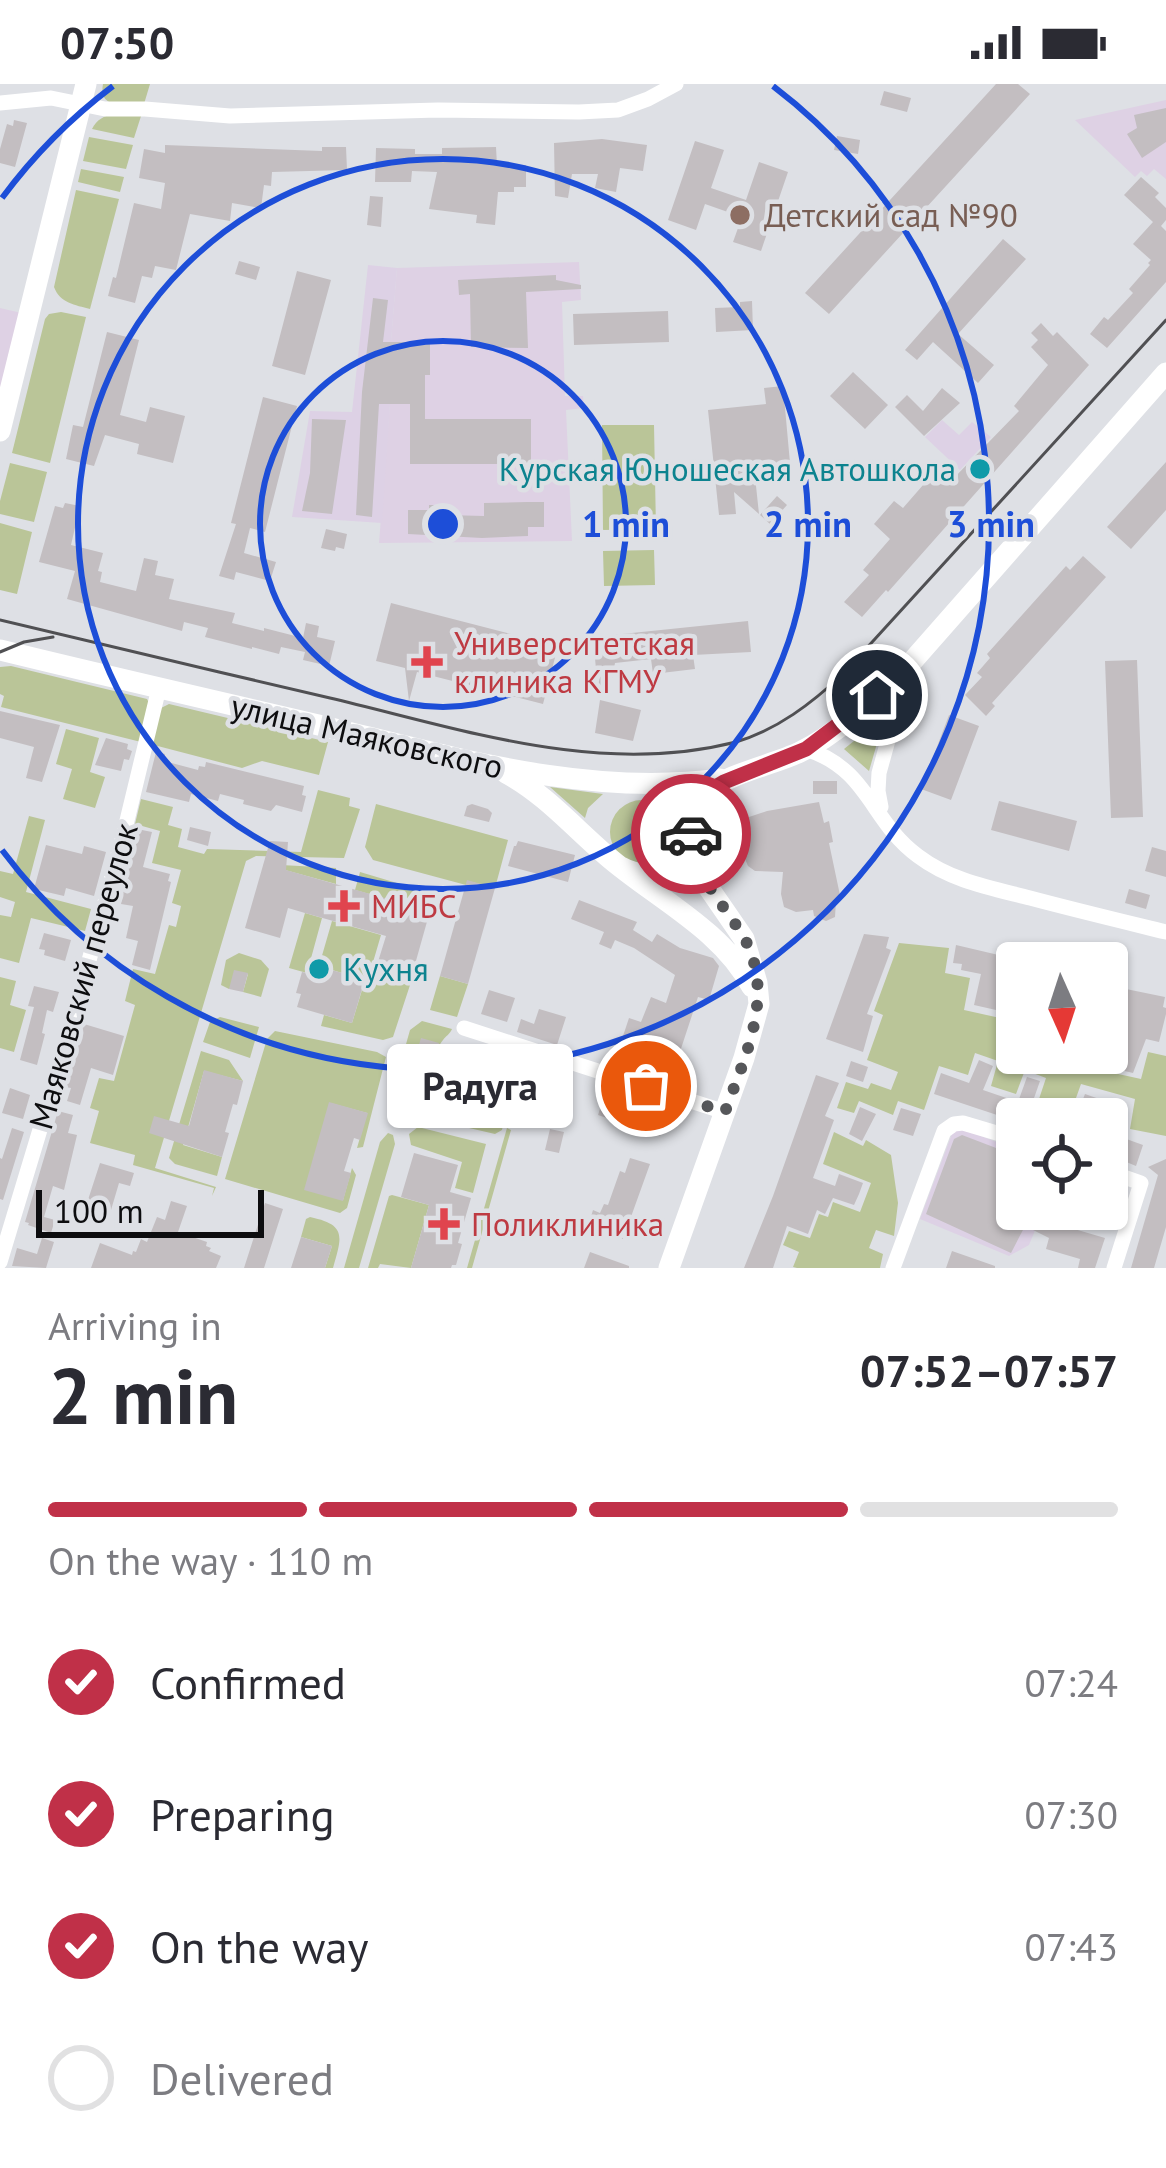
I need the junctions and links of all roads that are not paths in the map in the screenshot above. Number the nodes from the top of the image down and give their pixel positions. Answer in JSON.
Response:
{"nodes":[{"id":1,"x":676,"y":84,"type":"edge"},
{"id":2,"x":84,"y":94,"type":"edge"},
{"id":3,"x":0,"y":103,"type":"edge"},
{"id":4,"x":1166,"y":374,"type":"edge"},
{"id":5,"x":0,"y":431,"type":"edge"},
{"id":6,"x":0,"y":650,"type":"edge"},
{"id":7,"x":908,"y":665,"type":"junction"},
{"id":8,"x":159,"y":688,"type":"junction"},
{"id":9,"x":806,"y":749,"type":"junction"},
{"id":10,"x":493,"y":766,"type":"junction"},
{"id":11,"x":738,"y":776,"type":"junction"},
{"id":12,"x":886,"y":822,"type":"junction"},
{"id":13,"x":691,"y":834,"type":"junction"},
{"id":14,"x":621,"y":867,"type":"junction"},
{"id":15,"x":1166,"y":932,"type":"edge"},
{"id":16,"x":758,"y":1010,"type":"junction"},
{"id":17,"x":464,"y":1028,"type":"dead end"},
{"id":18,"x":725,"y":1112,"type":"junction"},
{"id":19,"x":996,"y":1132,"type":"edge"},
{"id":20,"x":1128,"y":1178,"type":"edge"},
{"id":21,"x":1128,"y":1224,"type":"edge"},
{"id":22,"x":1126,"y":1230,"type":"edge"},
{"id":23,"x":0,"y":1262,"type":"edge"},
{"id":24,"x":669,"y":1268,"type":"edge"},
{"id":25,"x":893,"y":1268,"type":"edge"},
{"id":26,"x":1114,"y":1268,"type":"edge"}],
"edges":[{"from":1,"to":2,"type":"street"},
{"from":2,"to":3,"type":"street"},
{"from":2,"to":5,"type":"main road"},
{"from":4,"to":7,"type":"main road"},
{"from":6,"to":8,"type":"main road","name":"улица Маяковского"},
{"from":7,"to":9,"type":"main road"},
{"from":7,"to":12,"type":"street"},
{"from":8,"to":10,"type":"main road","name":"улица Маяковского"},
{"from":8,"to":23,"type":"street","name":"Маяковский переулок"},
{"from":9,"to":11,"type":"main road"},
{"from":9,"to":12,"type":"street"},
{"from":10,"to":11,"type":"main road","name":"улица Маяковского"},
{"from":10,"to":14,"type":"main road"},
{"from":11,"to":13,"type":"main road"},
{"from":12,"to":15,"type":"street"},
{"from":13,"to":14,"type":"main road"},
{"from":13,"to":16,"type":"main road"},
{"from":14,"to":16,"type":"main road"},
{"from":16,"to":18,"type":"main road"},
{"from":17,"to":18,"type":"street"},
{"from":18,"to":24,"type":"main road"},
{"from":19,"to":25,"type":"street"},
{"from":20,"to":21,"type":"street"},
{"from":22,"to":26,"type":"street"}]}
